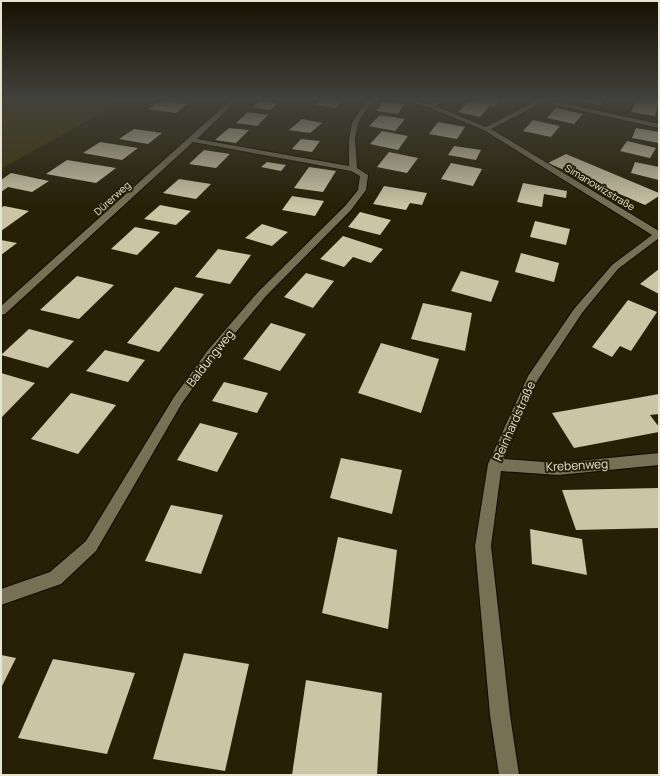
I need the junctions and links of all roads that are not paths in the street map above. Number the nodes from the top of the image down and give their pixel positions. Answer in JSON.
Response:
{"nodes":[{"id":1,"x":197,"y":135,"type":"edge"},
{"id":2,"x":353,"y":135,"type":"edge"},
{"id":3,"x":496,"y":135,"type":"edge"},
{"id":4,"x":192,"y":140,"type":"junction"},
{"id":5,"x":353,"y":169,"type":"junction"},
{"id":6,"x":658,"y":234,"type":"edge"},
{"id":7,"x":1,"y":312,"type":"edge"},
{"id":8,"x":659,"y":459,"type":"edge"},
{"id":9,"x":495,"y":464,"type":"junction"},
{"id":10,"x":1,"y":597,"type":"edge"},
{"id":11,"x":509,"y":775,"type":"edge"}],
"edges":[{"from":1,"to":4,"type":"street","name":"Dürerweg"},
{"from":2,"to":5,"type":"street"},
{"from":3,"to":6,"type":"street","name":"Simanowizstraße"},
{"from":4,"to":5,"type":"street"},
{"from":4,"to":7,"type":"street","name":"Dürerweg"},
{"from":5,"to":10,"type":"street","name":"Baldungweg"},
{"from":6,"to":9,"type":"street","name":"Reinhardstraße"},
{"from":8,"to":9,"type":"street","name":"Krebenweg"},
{"from":9,"to":11,"type":"street","name":"Reinhardstraße"}]}
